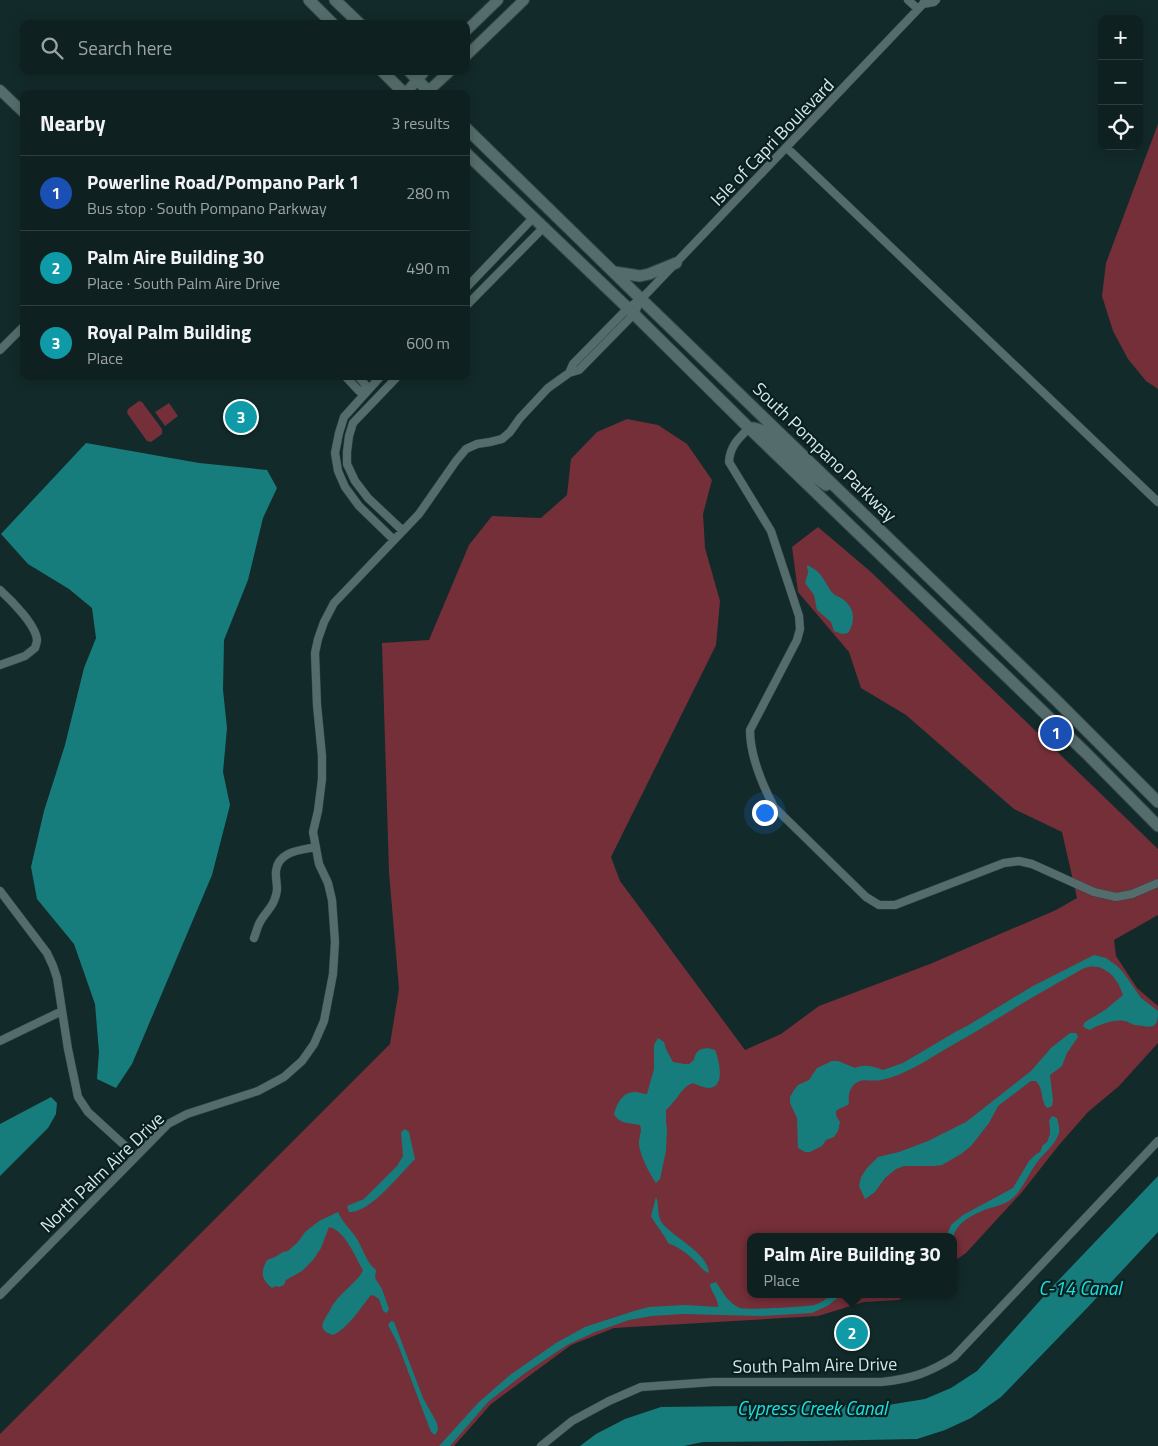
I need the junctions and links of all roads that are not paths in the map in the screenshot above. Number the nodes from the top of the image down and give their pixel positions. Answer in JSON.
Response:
{"nodes":[{"id":1,"x":309,"y":0,"type":"edge"},
{"id":2,"x":335,"y":0,"type":"edge"},
{"id":3,"x":498,"y":0,"type":"edge"},
{"id":4,"x":524,"y":0,"type":"edge"},
{"id":5,"x":908,"y":0,"type":"edge"},
{"id":6,"x":936,"y":0,"type":"edge"},
{"id":7,"x":922,"y":4,"type":"edge"},
{"id":8,"x":329,"y":20,"type":"edge"},
{"id":9,"x":356,"y":20,"type":"edge"},
{"id":10,"x":470,"y":27,"type":"edge"},
{"id":11,"x":470,"y":52,"type":"edge"},
{"id":12,"x":386,"y":75,"type":"edge"},
{"id":13,"x":416,"y":75,"type":"edge"},
{"id":14,"x":418,"y":75,"type":"edge"},
{"id":15,"x":446,"y":75,"type":"edge"},
{"id":16,"x":0,"y":90,"type":"edge"},
{"id":17,"x":401,"y":90,"type":"edge"},
{"id":18,"x":407,"y":90,"type":"edge"},
{"id":19,"x":426,"y":90,"type":"edge"},
{"id":20,"x":431,"y":90,"type":"edge"},
{"id":21,"x":20,"y":109,"type":"edge"},
{"id":22,"x":470,"y":132,"type":"edge"},
{"id":23,"x":787,"y":148,"type":"junction"},
{"id":24,"x":470,"y":157,"type":"edge"},
{"id":25,"x":533,"y":218,"type":"junction"},
{"id":26,"x":542,"y":228,"type":"junction"},
{"id":27,"x":676,"y":263,"type":"junction"},
{"id":28,"x":614,"y":272,"type":"junction"},
{"id":29,"x":470,"y":285,"type":"edge"},
{"id":30,"x":470,"y":293,"type":"edge"},
{"id":31,"x":475,"y":297,"type":"junction"},
{"id":32,"x":641,"y":299,"type":"junction"},
{"id":33,"x":470,"y":302,"type":"edge"},
{"id":34,"x":631,"y":311,"type":"junction"},
{"id":35,"x":20,"y":330,"type":"edge"},
{"id":36,"x":0,"y":350,"type":"edge"},
{"id":37,"x":349,"y":380,"type":"edge"},
{"id":38,"x":361,"y":380,"type":"edge"},
{"id":39,"x":377,"y":380,"type":"edge"},
{"id":40,"x":394,"y":380,"type":"edge"},
{"id":41,"x":369,"y":389,"type":"junction"},
{"id":42,"x":749,"y":428,"type":"junction"},
{"id":43,"x":837,"y":488,"type":"junction"},
{"id":44,"x":1158,"y":502,"type":"edge"},
{"id":45,"x":403,"y":531,"type":"junction"},
{"id":46,"x":394,"y":540,"type":"junction"},
{"id":47,"x":0,"y":590,"type":"edge"},
{"id":48,"x":0,"y":665,"type":"edge"},
{"id":49,"x":1057,"y":700,"type":"junction"},
{"id":50,"x":1044,"y":713,"type":"junction"},
{"id":51,"x":1158,"y":802,"type":"edge"},
{"id":52,"x":1158,"y":826,"type":"edge"},
{"id":53,"x":316,"y":847,"type":"junction"},
{"id":54,"x":1158,"y":883,"type":"edge"},
{"id":55,"x":0,"y":891,"type":"edge"},
{"id":56,"x":254,"y":938,"type":"dead end"},
{"id":57,"x":62,"y":1011,"type":"junction"},
{"id":58,"x":0,"y":1041,"type":"edge"},
{"id":59,"x":1158,"y":1141,"type":"edge"},
{"id":60,"x":136,"y":1155,"type":"junction"},
{"id":61,"x":0,"y":1295,"type":"edge"},
{"id":62,"x":541,"y":1446,"type":"edge"}],
"edges":[{"from":1,"to":8,"type":"main road"},
{"from":2,"to":9,"type":"main road"},
{"from":3,"to":10,"type":"street"},
{"from":4,"to":11,"type":"street"},
{"from":5,"to":7,"type":"street"},
{"from":6,"to":7,"type":"street","name":"Isle of Capri Boulevard"},
{"from":7,"to":23,"type":"street","name":"Isle of Capri Boulevard"},
{"from":12,"to":17,"type":"main road"},
{"from":13,"to":18,"type":"street"},
{"from":14,"to":19,"type":"main road"},
{"from":15,"to":20,"type":"street"},
{"from":16,"to":21,"type":"street"},
{"from":22,"to":28,"type":"main road","name":"South Pompano Parkway"},
{"from":23,"to":27,"type":"street","name":"Isle of Capri Boulevard"},
{"from":23,"to":44,"type":"street"},
{"from":24,"to":25,"type":"main road","name":"South Pompano Parkway"},
{"from":25,"to":26,"type":"main road","name":"South Pompano Parkway"},
{"from":25,"to":29,"type":"street"},
{"from":26,"to":31,"type":"street"},
{"from":26,"to":34,"type":"main road","name":"South Pompano Parkway"},
{"from":27,"to":28,"type":"main road"},
{"from":27,"to":32,"type":"street","name":"Isle of Capri Boulevard"},
{"from":28,"to":32,"type":"main road","name":"South Pompano Parkway"},
{"from":30,"to":31,"type":"street"},
{"from":31,"to":33,"type":"street"},
{"from":32,"to":34,"type":"street","name":"North Palm Aire Drive"},
{"from":32,"to":43,"type":"main road","name":"South Pompano Parkway"},
{"from":34,"to":42,"type":"main road","name":"South Pompano Parkway"},
{"from":34,"to":45,"type":"street","name":"North Palm Aire Drive"},
{"from":35,"to":36,"type":"street"},
{"from":37,"to":41,"type":"street"},
{"from":38,"to":41,"type":"street"},
{"from":39,"to":41,"type":"street"},
{"from":40,"to":45,"type":"street"},
{"from":41,"to":46,"type":"street"},
{"from":42,"to":43,"type":"main road"},
{"from":42,"to":50,"type":"main road","name":"South Pompano Parkway"},
{"from":42,"to":54,"type":"street"},
{"from":43,"to":49,"type":"main road","name":"South Pompano Parkway"},
{"from":45,"to":46,"type":"street","name":"North Palm Aire Drive"},
{"from":46,"to":53,"type":"street","name":"North Palm Aire Drive"},
{"from":47,"to":48,"type":"street"},
{"from":49,"to":50,"type":"street"},
{"from":49,"to":51,"type":"main road","name":"South Pompano Parkway"},
{"from":50,"to":52,"type":"main road","name":"South Pompano Parkway"},
{"from":53,"to":56,"type":"street"},
{"from":53,"to":60,"type":"street","name":"North Palm Aire Drive"},
{"from":55,"to":57,"type":"street"},
{"from":57,"to":58,"type":"street"},
{"from":57,"to":60,"type":"street"},
{"from":59,"to":62,"type":"street","name":"South Palm Aire Drive"},
{"from":60,"to":61,"type":"street","name":"North Palm Aire Drive"}]}
